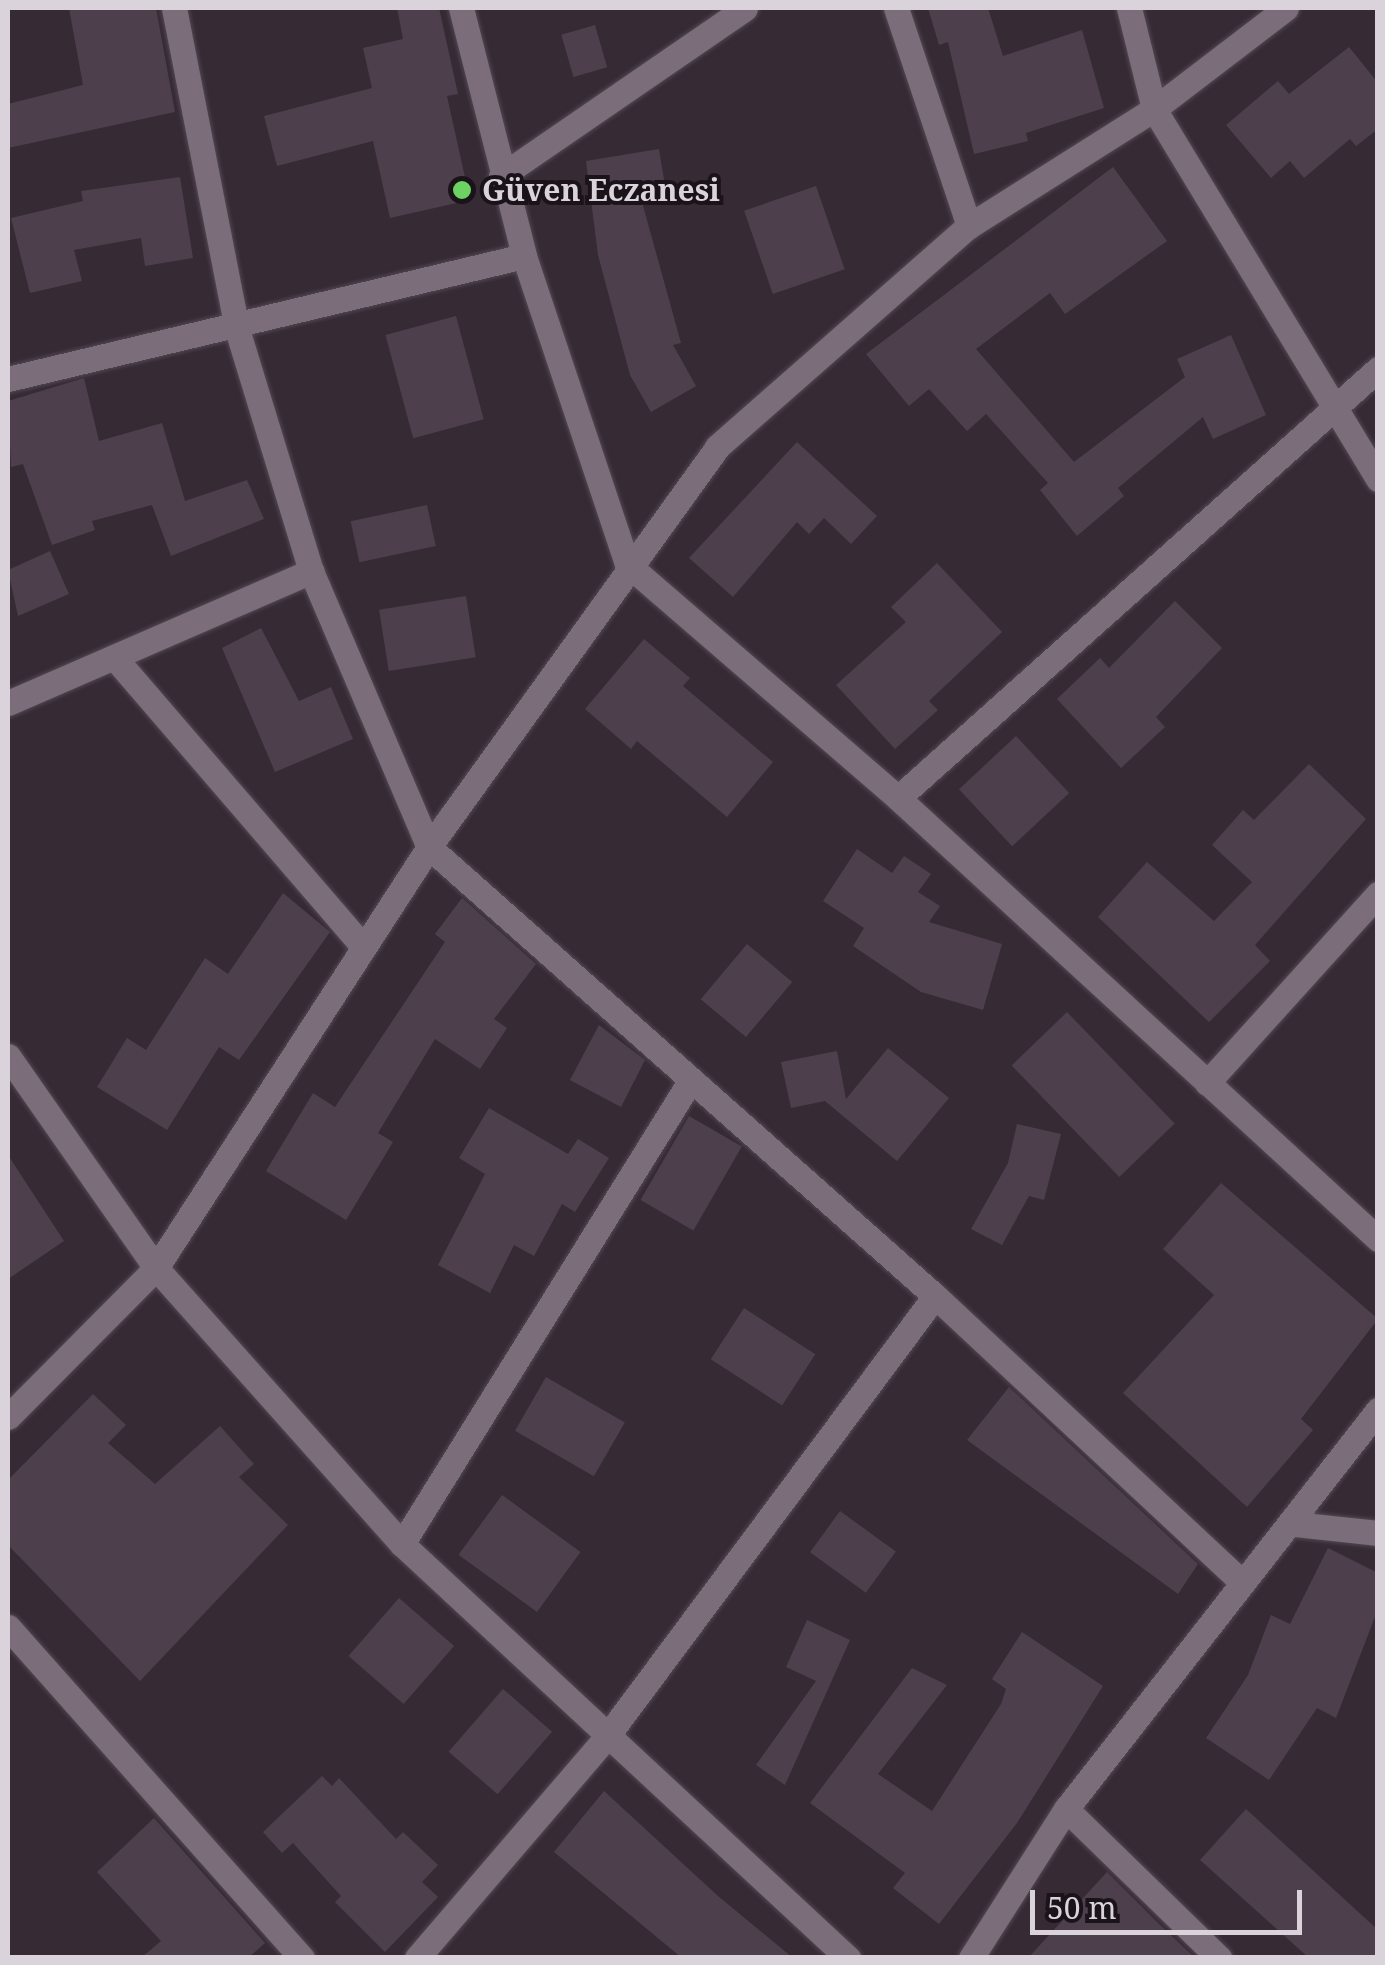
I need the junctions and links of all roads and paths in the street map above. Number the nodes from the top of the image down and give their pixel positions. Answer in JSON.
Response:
{"nodes":[{"id":1,"x":174,"y":8,"type":"edge"},
{"id":2,"x":462,"y":8,"type":"edge"},
{"id":3,"x":745,"y":8,"type":"edge"},
{"id":4,"x":896,"y":8,"type":"edge"},
{"id":5,"x":1129,"y":8,"type":"edge"},
{"id":6,"x":1286,"y":8,"type":"edge"},
{"id":7,"x":1154,"y":109,"type":"junction"},
{"id":8,"x":501,"y":176,"type":"junction"},
{"id":9,"x":968,"y":226,"type":"junction"},
{"id":10,"x":524,"y":256,"type":"junction"},
{"id":11,"x":238,"y":329,"type":"junction"},
{"id":12,"x":1378,"y":369,"type":"edge"},
{"id":13,"x":8,"y":379,"type":"edge"},
{"id":14,"x":1334,"y":405,"type":"junction"},
{"id":15,"x":1378,"y":479,"type":"edge"},
{"id":16,"x":627,"y":564,"type":"junction"},
{"id":17,"x":311,"y":571,"type":"junction"},
{"id":18,"x":114,"y":657,"type":"junction"},
{"id":19,"x":8,"y":703,"type":"edge"},
{"id":20,"x":898,"y":798,"type":"junction"},
{"id":21,"x":429,"y":846,"type":"junction"},
{"id":22,"x":1378,"y":894,"type":"edge"},
{"id":23,"x":363,"y":946,"type":"junction"},
{"id":24,"x":8,"y":1056,"type":"edge"},
{"id":25,"x":1207,"y":1083,"type":"junction"},
{"id":26,"x":689,"y":1084,"type":"junction"},
{"id":27,"x":1378,"y":1240,"type":"edge"},
{"id":28,"x":156,"y":1268,"type":"junction"},
{"id":29,"x":936,"y":1296,"type":"junction"},
{"id":30,"x":1378,"y":1410,"type":"edge"},
{"id":31,"x":8,"y":1416,"type":"edge"},
{"id":32,"x":1294,"y":1524,"type":"junction"},
{"id":33,"x":1378,"y":1533,"type":"edge"},
{"id":34,"x":402,"y":1544,"type":"junction"},
{"id":35,"x":1242,"y":1582,"type":"junction"},
{"id":36,"x":8,"y":1626,"type":"edge"},
{"id":37,"x":605,"y":1740,"type":"junction"},
{"id":38,"x":1066,"y":1809,"type":"junction"},
{"id":39,"x":302,"y":1958,"type":"edge"},
{"id":40,"x":417,"y":1958,"type":"edge"},
{"id":41,"x":848,"y":1958,"type":"edge"},
{"id":42,"x":971,"y":1958,"type":"edge"},
{"id":43,"x":1219,"y":1958,"type":"edge"}],
"edges":[{"from":1,"to":11,"type":"street"},
{"from":2,"to":8,"type":"street"},
{"from":3,"to":8,"type":"street"},
{"from":4,"to":9,"type":"street"},
{"from":5,"to":7,"type":"street"},
{"from":6,"to":7,"type":"street"},
{"from":7,"to":9,"type":"street"},
{"from":7,"to":14,"type":"street"},
{"from":8,"to":10,"type":"street"},
{"from":9,"to":16,"type":"street"},
{"from":10,"to":11,"type":"street"},
{"from":10,"to":16,"type":"street"},
{"from":11,"to":13,"type":"street"},
{"from":11,"to":17,"type":"street"},
{"from":12,"to":14,"type":"street"},
{"from":14,"to":15,"type":"street"},
{"from":14,"to":20,"type":"street"},
{"from":16,"to":20,"type":"street"},
{"from":16,"to":21,"type":"street"},
{"from":17,"to":18,"type":"street"},
{"from":17,"to":21,"type":"street"},
{"from":18,"to":19,"type":"street"},
{"from":18,"to":23,"type":"street"},
{"from":20,"to":25,"type":"street"},
{"from":21,"to":23,"type":"street"},
{"from":21,"to":26,"type":"street"},
{"from":22,"to":25,"type":"street"},
{"from":23,"to":28,"type":"street"},
{"from":24,"to":28,"type":"street"},
{"from":25,"to":27,"type":"street"},
{"from":26,"to":29,"type":"street"},
{"from":26,"to":34,"type":"street"},
{"from":28,"to":31,"type":"street"},
{"from":28,"to":34,"type":"street"},
{"from":29,"to":35,"type":"street"},
{"from":29,"to":37,"type":"street"},
{"from":30,"to":32,"type":"street"},
{"from":32,"to":33,"type":"street"},
{"from":32,"to":35,"type":"street"},
{"from":34,"to":37,"type":"street"},
{"from":35,"to":38,"type":"street"},
{"from":36,"to":39,"type":"street"},
{"from":37,"to":40,"type":"street"},
{"from":37,"to":41,"type":"street"},
{"from":38,"to":42,"type":"street"},
{"from":38,"to":43,"type":"street"}]}
